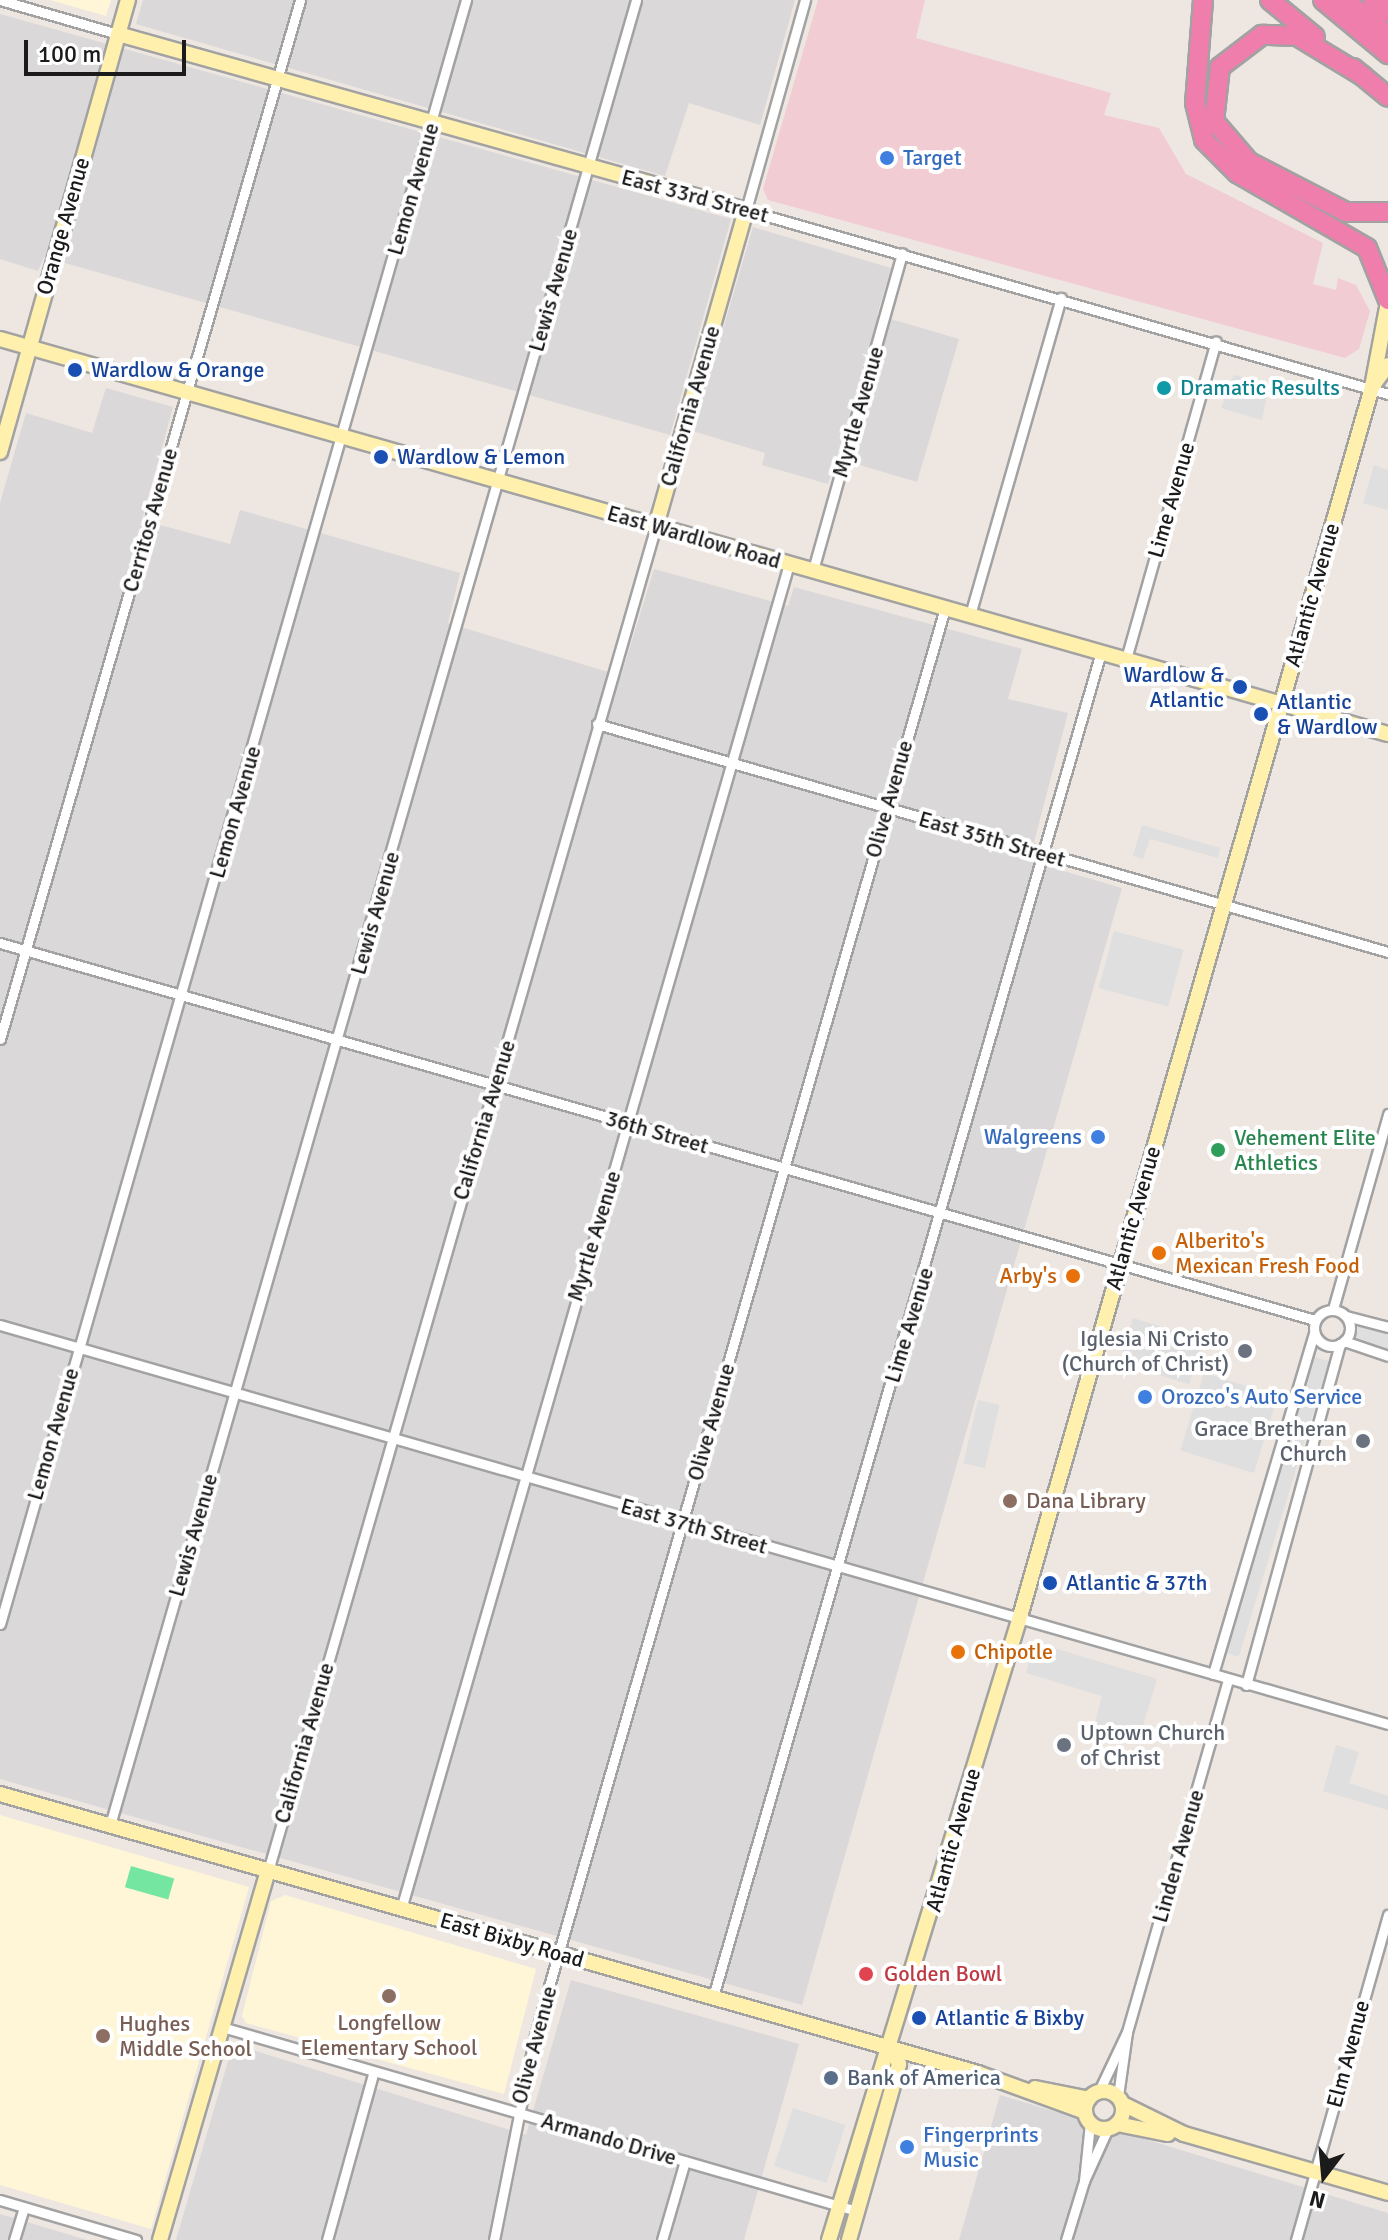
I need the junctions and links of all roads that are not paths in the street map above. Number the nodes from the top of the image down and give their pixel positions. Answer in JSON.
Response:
{"nodes":[{"id":1,"x":0,"y":0,"type":"edge"},
{"id":2,"x":128,"y":0,"type":"edge"},
{"id":3,"x":300,"y":0,"type":"edge"},
{"id":4,"x":466,"y":0,"type":"edge"},
{"id":5,"x":636,"y":0,"type":"edge"},
{"id":6,"x":805,"y":0,"type":"edge"},
{"id":7,"x":1203,"y":0,"type":"edge"},
{"id":8,"x":1270,"y":0,"type":"edge"},
{"id":9,"x":1323,"y":0,"type":"edge"},
{"id":10,"x":1345,"y":0,"type":"edge"},
{"id":11,"x":1354,"y":0,"type":"edge"},
{"id":12,"x":1373,"y":0,"type":"edge"},
{"id":13,"x":1388,"y":12,"type":"edge"},
{"id":14,"x":1388,"y":28,"type":"edge"},
{"id":15,"x":118,"y":34,"type":"junction"},
{"id":16,"x":1388,"y":35,"type":"edge"},
{"id":17,"x":1388,"y":54,"type":"edge"},
{"id":18,"x":1363,"y":76,"type":"junction"},
{"id":19,"x":277,"y":80,"type":"junction"},
{"id":20,"x":1388,"y":97,"type":"edge"},
{"id":21,"x":431,"y":123,"type":"junction"},
{"id":22,"x":589,"y":167,"type":"junction"},
{"id":23,"x":746,"y":210,"type":"junction"},
{"id":24,"x":1388,"y":212,"type":"edge"},
{"id":25,"x":902,"y":253,"type":"junction"},
{"id":26,"x":1061,"y":298,"type":"junction"},
{"id":27,"x":1388,"y":301,"type":"edge"},
{"id":28,"x":0,"y":339,"type":"edge"},
{"id":29,"x":1216,"y":342,"type":"junction"},
{"id":30,"x":30,"y":347,"type":"junction"},
{"id":31,"x":1388,"y":365,"type":"edge"},
{"id":32,"x":1372,"y":387,"type":"junction"},
{"id":33,"x":186,"y":392,"type":"junction"},
{"id":34,"x":1388,"y":394,"type":"edge"},
{"id":35,"x":342,"y":436,"type":"junction"},
{"id":36,"x":0,"y":452,"type":"edge"},
{"id":37,"x":500,"y":481,"type":"junction"},
{"id":38,"x":656,"y":526,"type":"junction"},
{"id":39,"x":789,"y":564,"type":"junction"},
{"id":40,"x":813,"y":570,"type":"junction"},
{"id":41,"x":945,"y":608,"type":"junction"},
{"id":42,"x":970,"y":615,"type":"junction"},
{"id":43,"x":1101,"y":652,"type":"junction"},
{"id":44,"x":1126,"y":659,"type":"junction"},
{"id":45,"x":1280,"y":703,"type":"junction"},
{"id":46,"x":597,"y":724,"type":"junction"},
{"id":47,"x":1388,"y":734,"type":"edge"},
{"id":48,"x":729,"y":763,"type":"junction"},
{"id":49,"x":885,"y":808,"type":"junction"},
{"id":50,"x":1041,"y":854,"type":"junction"},
{"id":51,"x":1224,"y":905,"type":"junction"},
{"id":52,"x":0,"y":943,"type":"edge"},
{"id":53,"x":26,"y":950,"type":"junction"},
{"id":54,"x":1388,"y":952,"type":"edge"},
{"id":55,"x":183,"y":995,"type":"junction"},
{"id":56,"x":0,"y":1039,"type":"edge"},
{"id":57,"x":339,"y":1039,"type":"junction"},
{"id":58,"x":495,"y":1084,"type":"junction"},
{"id":59,"x":1388,"y":1114,"type":"edge"},
{"id":60,"x":628,"y":1124,"type":"junction"},
{"id":61,"x":784,"y":1169,"type":"junction"},
{"id":62,"x":942,"y":1214,"type":"junction"},
{"id":63,"x":1119,"y":1264,"type":"junction"},
{"id":64,"x":1333,"y":1309,"type":"junction"},
{"id":65,"x":1346,"y":1316,"type":"junction"},
{"id":66,"x":1315,"y":1320,"type":"junction"},
{"id":67,"x":0,"y":1325,"type":"edge"},
{"id":68,"x":1388,"y":1327,"type":"edge"},
{"id":69,"x":1314,"y":1333,"type":"junction"},
{"id":70,"x":1342,"y":1343,"type":"junction"},
{"id":71,"x":78,"y":1347,"type":"junction"},
{"id":72,"x":1388,"y":1356,"type":"edge"},
{"id":73,"x":234,"y":1393,"type":"junction"},
{"id":74,"x":392,"y":1437,"type":"junction"},
{"id":75,"x":524,"y":1475,"type":"junction"},
{"id":76,"x":682,"y":1523,"type":"junction"},
{"id":77,"x":838,"y":1568,"type":"junction"},
{"id":78,"x":1019,"y":1620,"type":"junction"},
{"id":79,"x":0,"y":1624,"type":"edge"},
{"id":80,"x":1213,"y":1674,"type":"junction"},
{"id":81,"x":1228,"y":1680,"type":"junction"},
{"id":82,"x":1246,"y":1685,"type":"junction"},
{"id":83,"x":1388,"y":1724,"type":"edge"},
{"id":84,"x":0,"y":1794,"type":"edge"},
{"id":85,"x":110,"y":1825,"type":"junction"},
{"id":86,"x":268,"y":1871,"type":"junction"},
{"id":87,"x":401,"y":1909,"type":"junction"},
{"id":88,"x":1388,"y":1915,"type":"edge"},
{"id":89,"x":560,"y":1954,"type":"junction"},
{"id":90,"x":713,"y":1997,"type":"junction"},
{"id":91,"x":222,"y":2027,"type":"junction"},
{"id":92,"x":1127,"y":2032,"type":"junction"},
{"id":93,"x":892,"y":2048,"type":"junction"},
{"id":94,"x":374,"y":2071,"type":"junction"},
{"id":95,"x":1120,"y":2100,"type":"junction"},
{"id":96,"x":1091,"y":2106,"type":"junction"},
{"id":97,"x":516,"y":2112,"type":"junction"},
{"id":98,"x":1112,"y":2126,"type":"junction"},
{"id":99,"x":1184,"y":2134,"type":"junction"},
{"id":100,"x":685,"y":2161,"type":"junction"},
{"id":101,"x":1316,"y":2172,"type":"junction"},
{"id":102,"x":1084,"y":2181,"type":"junction"},
{"id":103,"x":1388,"y":2193,"type":"edge"},
{"id":104,"x":0,"y":2200,"type":"edge"},
{"id":105,"x":839,"y":2205,"type":"junction"},
{"id":106,"x":24,"y":2207,"type":"junction"},
{"id":107,"x":857,"y":2211,"type":"junction"},
{"id":108,"x":14,"y":2240,"type":"edge"},
{"id":109,"x":136,"y":2240,"type":"edge"},
{"id":110,"x":160,"y":2240,"type":"edge"},
{"id":111,"x":327,"y":2240,"type":"edge"},
{"id":112,"x":494,"y":2240,"type":"edge"},
{"id":113,"x":662,"y":2240,"type":"edge"},
{"id":114,"x":829,"y":2240,"type":"edge"},
{"id":115,"x":849,"y":2240,"type":"edge"},
{"id":116,"x":1066,"y":2240,"type":"edge"},
{"id":117,"x":1296,"y":2240,"type":"edge"}],
"edges":[{"from":1,"to":15,"type":"street","name":"East 33rd Street"},
{"from":2,"to":15,"type":"main road","name":"Orange Avenue"},
{"from":3,"to":19,"type":"street","name":"Cerritos Avenue"},
{"from":4,"to":21,"type":"street","name":"Lemon Avenue"},
{"from":5,"to":22,"type":"street","name":"Lewis Avenue"},
{"from":6,"to":23,"type":"street","name":"California Avenue"},
{"from":7,"to":27,"type":"highway"},
{"from":8,"to":18,"type":"highway"},
{"from":9,"to":17,"type":"highway"},
{"from":10,"to":16,"type":"highway"},
{"from":11,"to":14,"type":"highway"},
{"from":12,"to":13,"type":"highway"},
{"from":15,"to":19,"type":"main road","name":"East 33rd Street"},
{"from":15,"to":30,"type":"main road","name":"Orange Avenue"},
{"from":18,"to":20,"type":"highway"},
{"from":18,"to":24,"type":"highway"},
{"from":19,"to":21,"type":"main road","name":"East 33rd Street"},
{"from":19,"to":33,"type":"street","name":"Cerritos Avenue"},
{"from":21,"to":22,"type":"main road","name":"East 33rd Street"},
{"from":21,"to":35,"type":"street","name":"Lemon Avenue"},
{"from":22,"to":23,"type":"main road","name":"East 33rd Street"},
{"from":22,"to":37,"type":"street","name":"Lewis Avenue"},
{"from":23,"to":25,"type":"street","name":"East 33rd Street"},
{"from":23,"to":38,"type":"main road","name":"California Avenue"},
{"from":25,"to":26,"type":"street","name":"East 33rd Street"},
{"from":25,"to":40,"type":"street","name":"Myrtle Avenue"},
{"from":26,"to":29,"type":"street","name":"East 33rd Street"},
{"from":26,"to":42,"type":"street"},
{"from":27,"to":32,"type":"main road","name":"Atlantic Avenue"},
{"from":28,"to":30,"type":"main road","name":"East Wardlow Road"},
{"from":29,"to":32,"type":"street","name":"East 33rd Street"},
{"from":29,"to":44,"type":"street","name":"Lime Avenue"},
{"from":30,"to":33,"type":"main road","name":"East Wardlow Road"},
{"from":30,"to":36,"type":"main road","name":"Orange Avenue"},
{"from":31,"to":32,"type":"main road","name":"Atlantic Avenue"},
{"from":32,"to":34,"type":"street","name":"East 33rd Street"},
{"from":32,"to":45,"type":"main road","name":"Atlantic Avenue"},
{"from":33,"to":35,"type":"main road","name":"East Wardlow Road"},
{"from":33,"to":53,"type":"street","name":"Cerritos Avenue"},
{"from":35,"to":37,"type":"main road","name":"East Wardlow Road"},
{"from":35,"to":55,"type":"street","name":"Lemon Avenue"},
{"from":37,"to":38,"type":"main road","name":"East Wardlow Road"},
{"from":37,"to":57,"type":"street","name":"Lewis Avenue"},
{"from":38,"to":39,"type":"main road","name":"East Wardlow Road"},
{"from":38,"to":46,"type":"street","name":"California Avenue"},
{"from":39,"to":40,"type":"main road","name":"East Wardlow Road"},
{"from":39,"to":48,"type":"street","name":"Myrtle Avenue"},
{"from":40,"to":41,"type":"main road","name":"East Wardlow Road"},
{"from":41,"to":42,"type":"main road","name":"East Wardlow Road"},
{"from":41,"to":49,"type":"street","name":"Olive Avenue"},
{"from":42,"to":43,"type":"main road","name":"East Wardlow Road"},
{"from":43,"to":44,"type":"main road","name":"East Wardlow Road"},
{"from":43,"to":50,"type":"street","name":"Lime Avenue"},
{"from":44,"to":45,"type":"main road","name":"East Wardlow Road"},
{"from":45,"to":47,"type":"main road","name":"East Wardlow Road"},
{"from":45,"to":51,"type":"main road","name":"Atlantic Avenue"},
{"from":46,"to":48,"type":"street","name":"East 35th Street"},
{"from":46,"to":58,"type":"street","name":"California Avenue"},
{"from":48,"to":49,"type":"street","name":"East 35th Street"},
{"from":48,"to":60,"type":"street","name":"Myrtle Avenue"},
{"from":49,"to":50,"type":"street","name":"East 35th Street"},
{"from":49,"to":61,"type":"street","name":"Olive Avenue"},
{"from":50,"to":51,"type":"street","name":"East 35th Street"},
{"from":50,"to":62,"type":"street","name":"Lime Avenue"},
{"from":51,"to":54,"type":"street","name":"East 35th Street"},
{"from":51,"to":63,"type":"main road","name":"Atlantic Avenue"},
{"from":52,"to":53,"type":"street","name":"36th Street"},
{"from":53,"to":55,"type":"street","name":"36th Street"},
{"from":53,"to":56,"type":"street","name":"Cerritos Avenue"},
{"from":55,"to":57,"type":"street","name":"36th Street"},
{"from":55,"to":71,"type":"street","name":"Lemon Avenue"},
{"from":57,"to":58,"type":"street","name":"36th Street"},
{"from":57,"to":73,"type":"street","name":"Lewis Avenue"},
{"from":58,"to":60,"type":"street","name":"36th Street"},
{"from":58,"to":74,"type":"street","name":"California Avenue"},
{"from":59,"to":64,"type":"street"},
{"from":60,"to":61,"type":"street","name":"36th Street"},
{"from":60,"to":75,"type":"street","name":"Myrtle Avenue"},
{"from":61,"to":62,"type":"street","name":"36th Street"},
{"from":61,"to":76,"type":"street","name":"Olive Avenue"},
{"from":62,"to":63,"type":"street","name":"36th Street"},
{"from":62,"to":77,"type":"street","name":"Lime Avenue"},
{"from":63,"to":66,"type":"street","name":"36th Street"},
{"from":63,"to":78,"type":"main road","name":"Atlantic Avenue"},
{"from":64,"to":65,"type":"street"},
{"from":64,"to":66,"type":"street"},
{"from":65,"to":68,"type":"street"},
{"from":65,"to":70,"type":"street"},
{"from":66,"to":69,"type":"street"},
{"from":67,"to":71,"type":"street","name":"East 37th Street"},
{"from":69,"to":70,"type":"street"},
{"from":69,"to":80,"type":"street"},
{"from":70,"to":72,"type":"street"},
{"from":70,"to":82,"type":"street"},
{"from":71,"to":73,"type":"street","name":"East 37th Street"},
{"from":71,"to":79,"type":"street","name":"Lemon Avenue"},
{"from":73,"to":74,"type":"street","name":"East 37th Street"},
{"from":73,"to":85,"type":"street","name":"Lewis Avenue"},
{"from":74,"to":75,"type":"street","name":"East 37th Street"},
{"from":74,"to":86,"type":"street","name":"California Avenue"},
{"from":75,"to":76,"type":"street","name":"East 37th Street"},
{"from":75,"to":87,"type":"street","name":"Myrtle Avenue"},
{"from":76,"to":77,"type":"street","name":"East 37th Street"},
{"from":76,"to":89,"type":"street","name":"Olive Avenue"},
{"from":77,"to":78,"type":"street","name":"East 37th Street"},
{"from":77,"to":90,"type":"street","name":"Lime Avenue"},
{"from":78,"to":80,"type":"street","name":"East 37th Street"},
{"from":78,"to":93,"type":"main road","name":"Atlantic Avenue"},
{"from":80,"to":81,"type":"street","name":"East 37th Street"},
{"from":81,"to":82,"type":"street","name":"East 37th Street"},
{"from":81,"to":92,"type":"street","name":"Linden Avenue"},
{"from":82,"to":83,"type":"street","name":"East 37th Street"},
{"from":84,"to":85,"type":"main road","name":"East Bixby Road"},
{"from":85,"to":86,"type":"main road","name":"East Bixby Road"},
{"from":86,"to":87,"type":"main road","name":"East Bixby Road"},
{"from":86,"to":91,"type":"main road","name":"California Avenue"},
{"from":87,"to":89,"type":"main road","name":"East Bixby Road"},
{"from":88,"to":101,"type":"street","name":"Elm Avenue"},
{"from":89,"to":90,"type":"main road","name":"East Bixby Road"},
{"from":89,"to":97,"type":"street","name":"Olive Avenue"},
{"from":90,"to":93,"type":"main road","name":"East Bixby Road"},
{"from":91,"to":94,"type":"street","name":"Armando Drive"},
{"from":91,"to":110,"type":"main road","name":"California Avenue"},
{"from":92,"to":95,"type":"street"},
{"from":92,"to":96,"type":"street"},
{"from":93,"to":96,"type":"main road","name":"East Bixby Road"},
{"from":93,"to":105,"type":"main road","name":"Atlantic Avenue"},
{"from":93,"to":107,"type":"main road","name":"Atlantic Avenue"},
{"from":94,"to":97,"type":"street","name":"Armando Drive"},
{"from":94,"to":111,"type":"street"},
{"from":95,"to":96,"type":"main road"},
{"from":95,"to":98,"type":"main road"},
{"from":95,"to":99,"type":"main road"},
{"from":96,"to":98,"type":"main road"},
{"from":96,"to":102,"type":"street"},
{"from":97,"to":100,"type":"street","name":"Armando Drive"},
{"from":97,"to":112,"type":"street","name":"Olive Avenue"},
{"from":98,"to":99,"type":"main road"},
{"from":98,"to":102,"type":"street"},
{"from":99,"to":101,"type":"main road"},
{"from":100,"to":105,"type":"street","name":"Armando Drive"},
{"from":100,"to":113,"type":"street"},
{"from":101,"to":103,"type":"main road"},
{"from":101,"to":117,"type":"street","name":"Elm Avenue"},
{"from":102,"to":116,"type":"street"},
{"from":104,"to":106,"type":"street"},
{"from":105,"to":107,"type":"street","name":"Armando Drive"},
{"from":105,"to":114,"type":"main road","name":"Atlantic Avenue"},
{"from":106,"to":108,"type":"street"},
{"from":106,"to":109,"type":"street"},
{"from":107,"to":115,"type":"main road","name":"Atlantic Avenue"}]}
